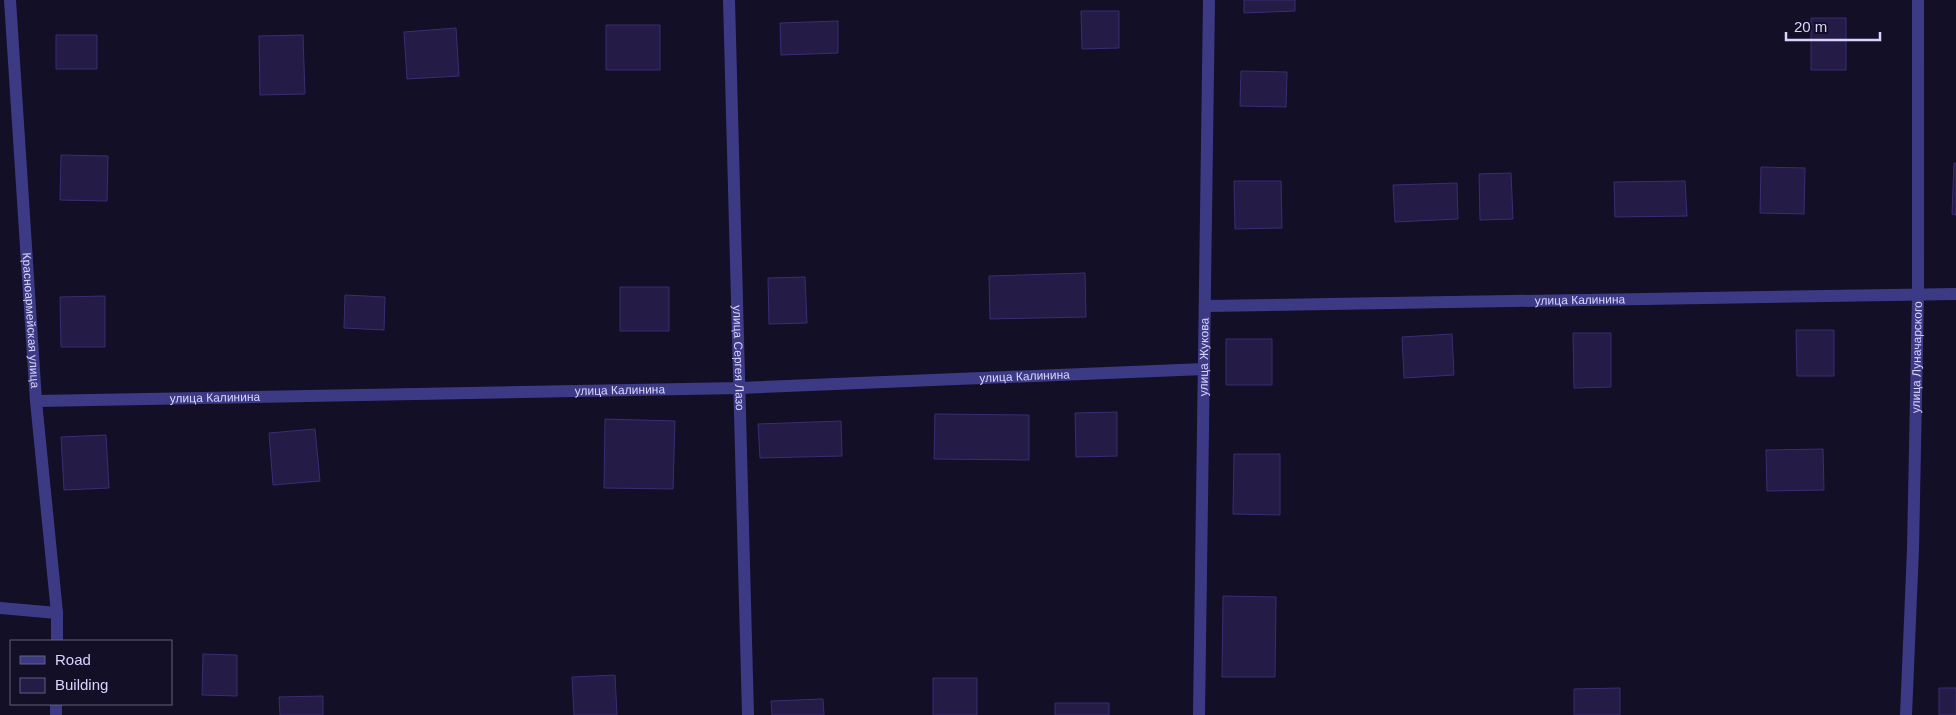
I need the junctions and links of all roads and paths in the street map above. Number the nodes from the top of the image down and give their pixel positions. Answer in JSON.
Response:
{"nodes":[{"id":1,"x":10,"y":0,"type":"edge"},
{"id":2,"x":729,"y":0,"type":"edge"},
{"id":3,"x":1209,"y":0,"type":"edge"},
{"id":4,"x":1918,"y":0,"type":"edge"},
{"id":5,"x":1956,"y":294,"type":"edge"},
{"id":6,"x":1918,"y":295,"type":"junction"},
{"id":7,"x":1205,"y":306,"type":"junction"},
{"id":8,"x":1204,"y":369,"type":"junction"},
{"id":9,"x":739,"y":388,"type":"junction"},
{"id":10,"x":36,"y":401,"type":"junction"},
{"id":11,"x":0,"y":608,"type":"edge"},
{"id":12,"x":57,"y":613,"type":"junction"},
{"id":13,"x":57,"y":640,"type":"edge"},
{"id":14,"x":748,"y":715,"type":"edge"},
{"id":15,"x":1199,"y":715,"type":"edge"},
{"id":16,"x":1906,"y":715,"type":"edge"}],
"edges":[{"from":1,"to":10,"type":"street","name":"Красноармейская улица"},
{"from":2,"to":9,"type":"street","name":"улица Сергея Лазо"},
{"from":3,"to":7,"type":"street","name":"улица Жукова"},
{"from":4,"to":6,"type":"street","name":"улица Луначарского"},
{"from":5,"to":6,"type":"street","name":"улица Калинина"},
{"from":6,"to":7,"type":"street","name":"улица Калинина"},
{"from":6,"to":16,"type":"street","name":"улица Луначарского"},
{"from":7,"to":8,"type":"street","name":"улица Жукова"},
{"from":8,"to":9,"type":"street","name":"улица Калинина"},
{"from":8,"to":15,"type":"street","name":"улица Жукова"},
{"from":9,"to":10,"type":"street","name":"улица Калинина"},
{"from":9,"to":14,"type":"street","name":"улица Сергея Лазо"},
{"from":10,"to":12,"type":"street","name":"Красноармейская улица"},
{"from":11,"to":12,"type":"street"},
{"from":12,"to":13,"type":"street","name":"Красноармейская улица"}]}
